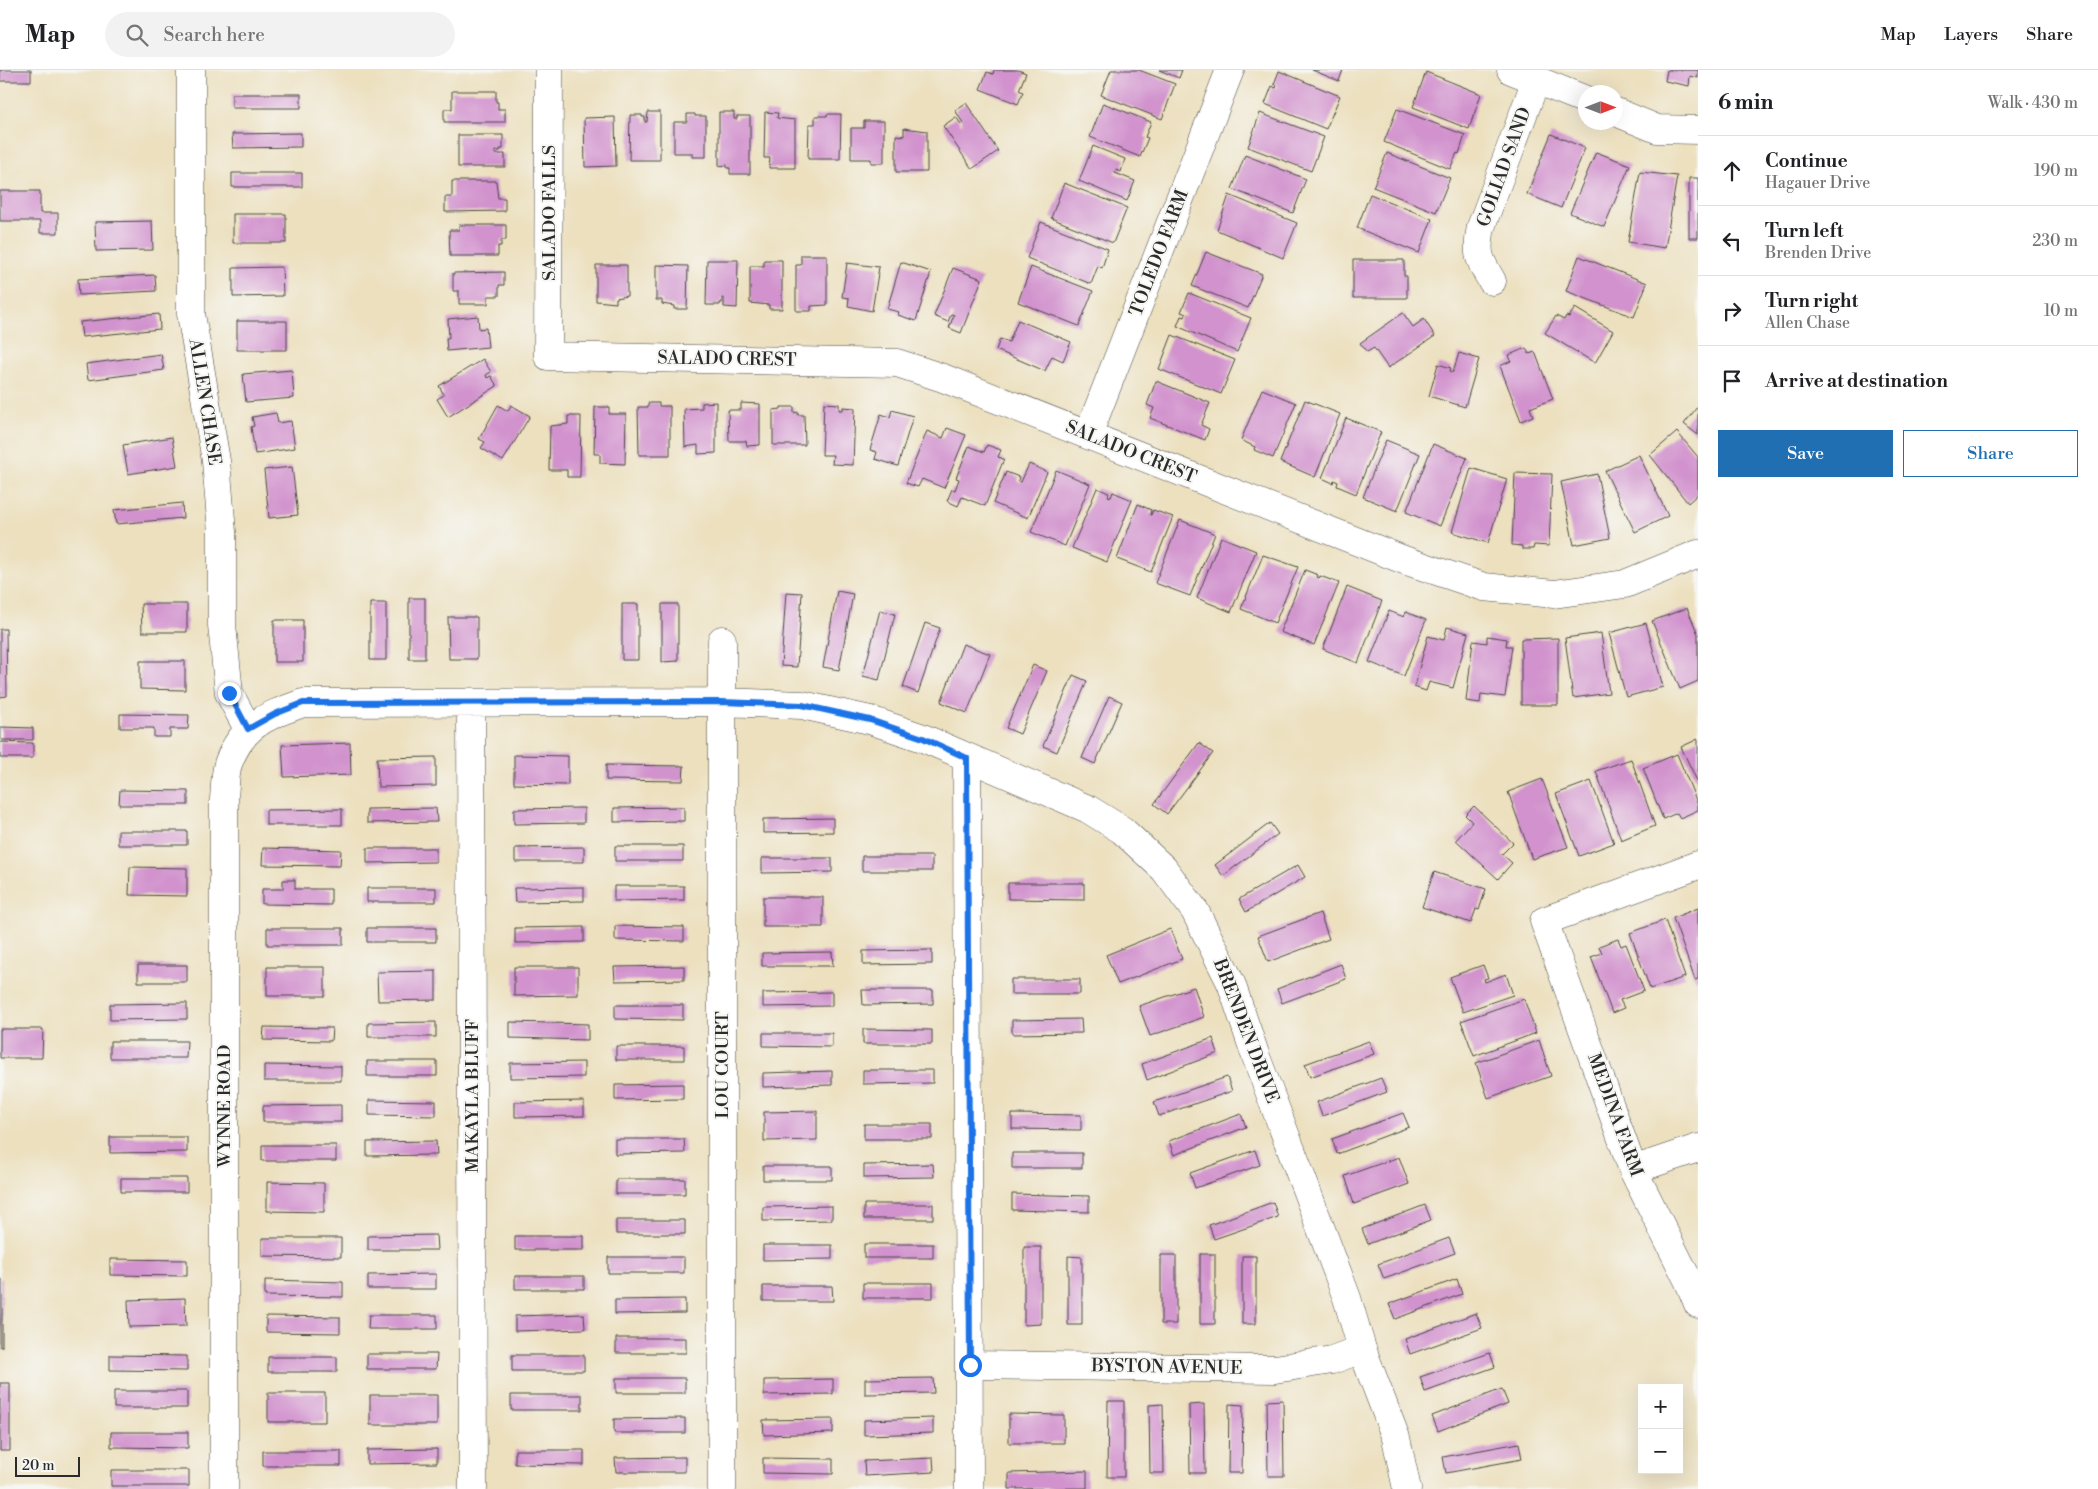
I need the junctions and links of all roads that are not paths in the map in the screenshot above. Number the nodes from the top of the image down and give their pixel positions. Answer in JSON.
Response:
{"nodes":[{"id":1,"x":191,"y":70,"type":"edge"},
{"id":2,"x":549,"y":70,"type":"edge"},
{"id":3,"x":1230,"y":70,"type":"edge"},
{"id":4,"x":1511,"y":70,"type":"edge"},
{"id":5,"x":1536,"y":80,"type":"junction"},
{"id":6,"x":1578,"y":97,"type":"edge"},
{"id":7,"x":1623,"y":115,"type":"edge"},
{"id":8,"x":1698,"y":130,"type":"edge"},
{"id":9,"x":1492,"y":281,"type":"dead end"},
{"id":10,"x":548,"y":356,"type":"joint"},
{"id":11,"x":1088,"y":435,"type":"junction"},
{"id":12,"x":1698,"y":554,"type":"edge"},
{"id":13,"x":722,"y":640,"type":"dead end"},
{"id":14,"x":471,"y":702,"type":"junction"},
{"id":15,"x":721,"y":702,"type":"junction"},
{"id":16,"x":248,"y":729,"type":"junction"},
{"id":17,"x":967,"y":758,"type":"junction"},
{"id":18,"x":1698,"y":865,"type":"edge"},
{"id":19,"x":1698,"y":1148,"type":"edge"},
{"id":20,"x":1633,"y":1170,"type":"junction"},
{"id":21,"x":1698,"y":1304,"type":"edge"},
{"id":22,"x":1362,"y":1349,"type":"junction"},
{"id":23,"x":970,"y":1365,"type":"junction"},
{"id":24,"x":224,"y":1489,"type":"edge"},
{"id":25,"x":473,"y":1489,"type":"edge"},
{"id":26,"x":722,"y":1489,"type":"edge"},
{"id":27,"x":969,"y":1489,"type":"edge"},
{"id":28,"x":1407,"y":1489,"type":"edge"}],
"edges":[{"from":1,"to":16,"type":"street","name":"ALLEN CHASE"},
{"from":2,"to":10,"type":"street","name":"SALADO FALLS"},
{"from":3,"to":11,"type":"street","name":"TOLEDO FARM"},
{"from":4,"to":5,"type":"street"},
{"from":5,"to":6,"type":"street"},
{"from":5,"to":9,"type":"street","name":"GOLIAD SAND"},
{"from":7,"to":8,"type":"street"},
{"from":10,"to":11,"type":"street","name":"SALADO CREST"},
{"from":11,"to":12,"type":"street","name":"SALADO CREST"},
{"from":13,"to":15,"type":"street","name":"LOU COURT"},
{"from":14,"to":15,"type":"street","name":"BRENDEN DRIVE"},
{"from":14,"to":16,"type":"street","name":"BRENDEN DRIVE"},
{"from":14,"to":25,"type":"street","name":"MAKAYLA BLUFF"},
{"from":15,"to":17,"type":"street","name":"BRENDEN DRIVE"},
{"from":15,"to":26,"type":"street","name":"LOU COURT"},
{"from":16,"to":24,"type":"street","name":"WYNNE ROAD"},
{"from":17,"to":22,"type":"street","name":"BRENDEN DRIVE"},
{"from":17,"to":23,"type":"street"},
{"from":18,"to":20,"type":"street","name":"MEDINA FARM"},
{"from":19,"to":20,"type":"street"},
{"from":20,"to":21,"type":"street","name":"MEDINA FARM"},
{"from":22,"to":23,"type":"street","name":"BYSTON AVENUE"},
{"from":22,"to":28,"type":"street","name":"BRENDEN DRIVE"},
{"from":23,"to":27,"type":"street"}]}
